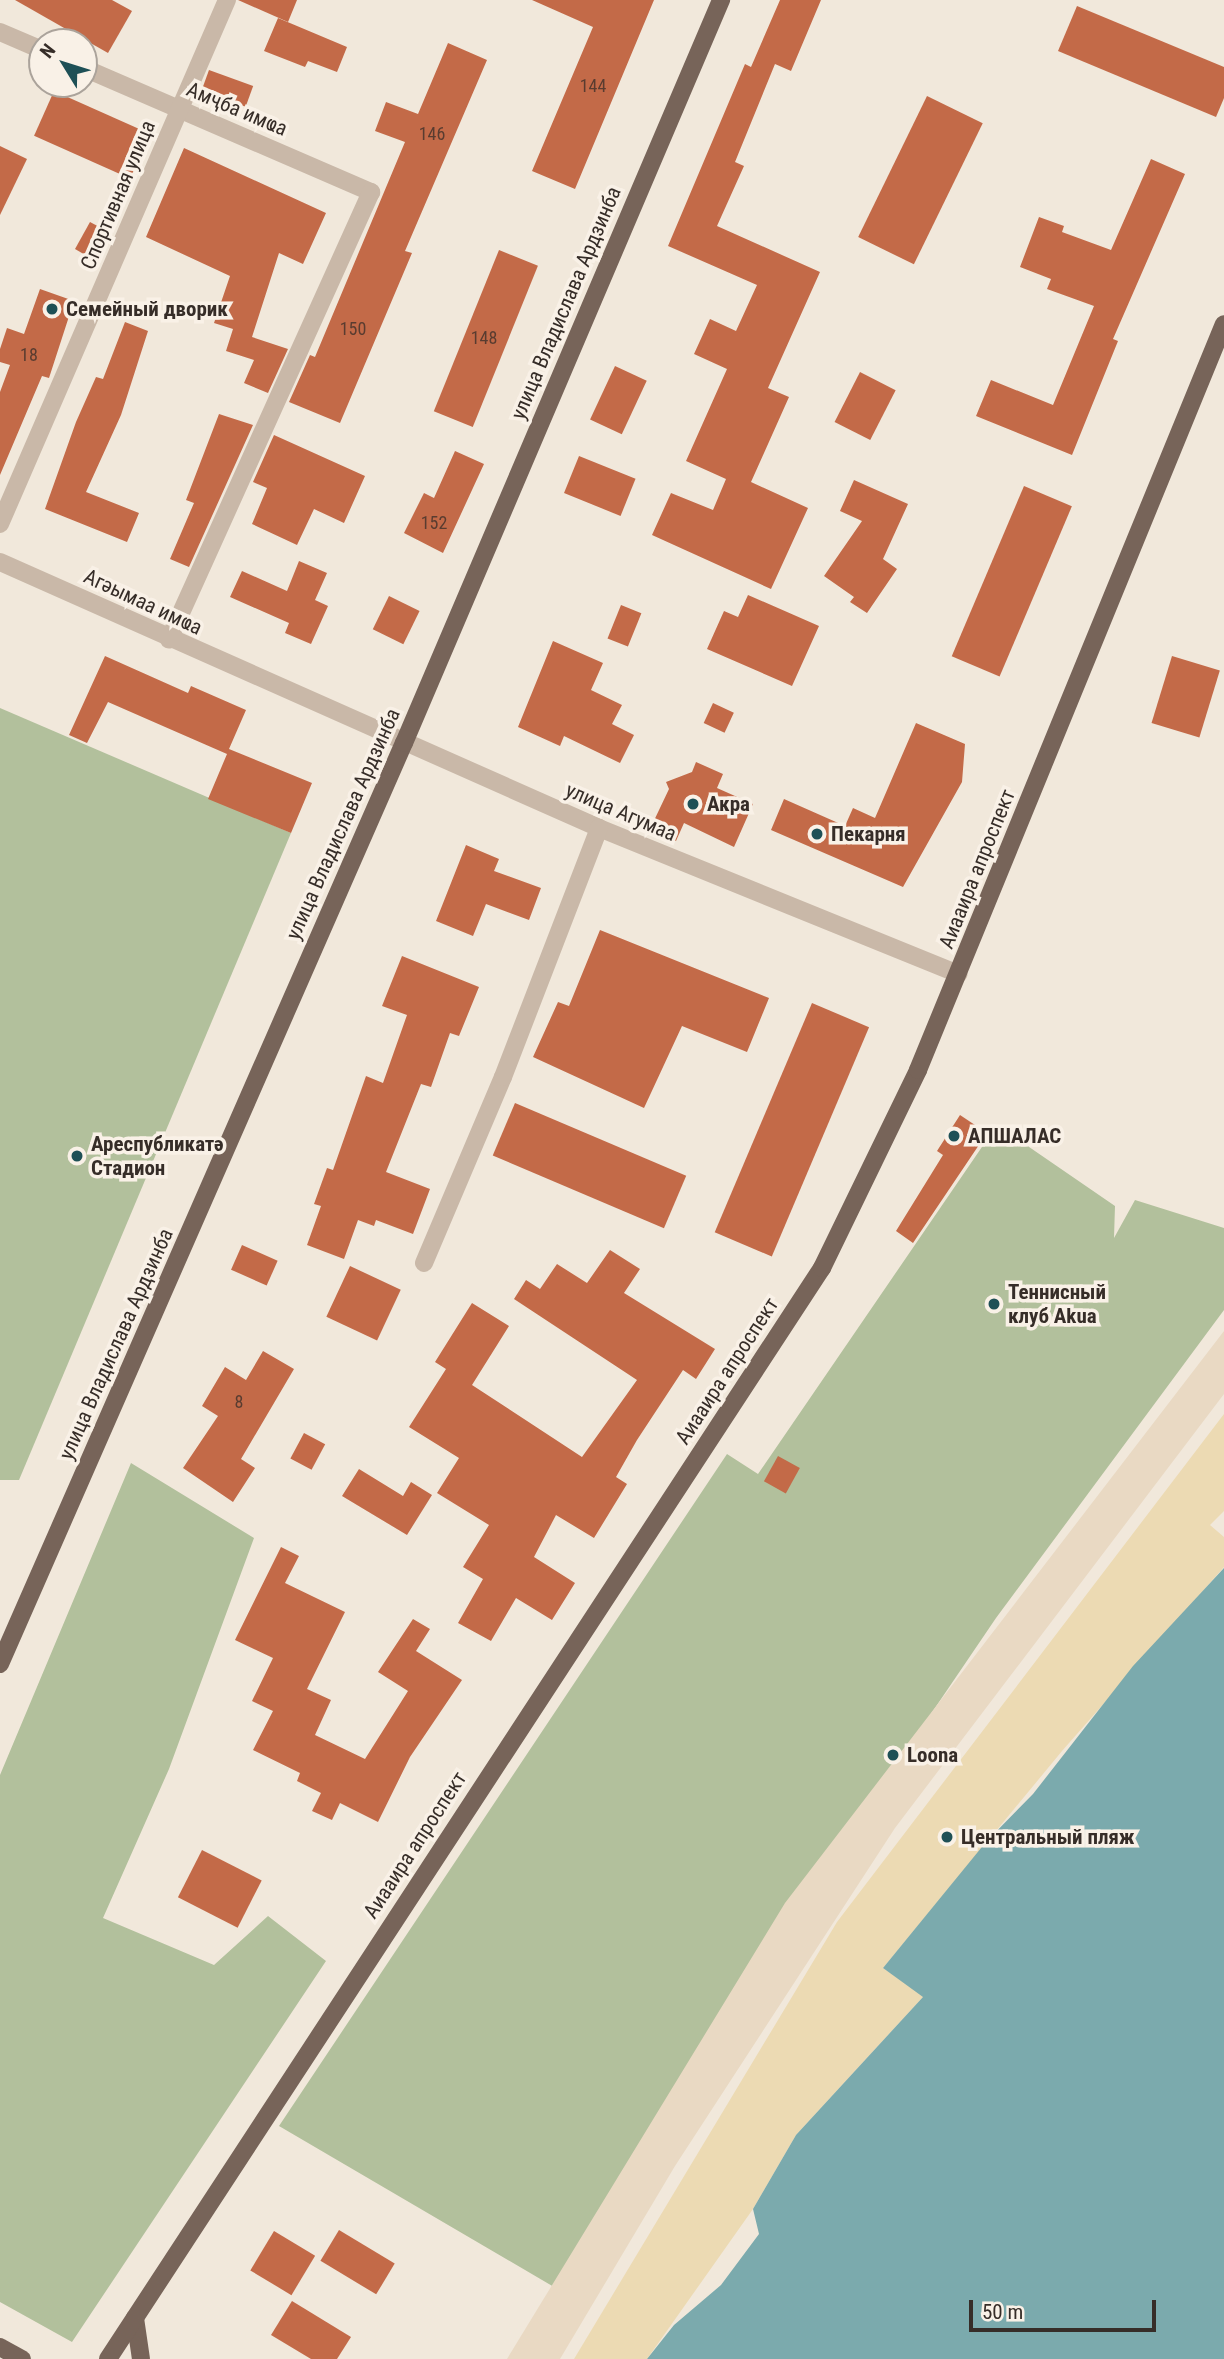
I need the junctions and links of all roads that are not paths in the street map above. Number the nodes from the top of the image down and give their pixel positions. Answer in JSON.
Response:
{"nodes":[{"id":1,"x":227,"y":0,"type":"edge"},
{"id":2,"x":721,"y":0,"type":"edge"},
{"id":3,"x":0,"y":32,"type":"edge"},
{"id":4,"x":28,"y":44,"type":"edge"},
{"id":5,"x":98,"y":74,"type":"edge"},
{"id":6,"x":180,"y":109,"type":"junction"},
{"id":7,"x":1224,"y":324,"type":"edge"},
{"id":8,"x":0,"y":524,"type":"edge"},
{"id":9,"x":0,"y":562,"type":"edge"},
{"id":10,"x":169,"y":639,"type":"junction"},
{"id":11,"x":267,"y":684,"type":"joint"},
{"id":12,"x":404,"y":743,"type":"junction"},
{"id":13,"x":599,"y":828,"type":"junction"},
{"id":14,"x":959,"y":974,"type":"junction"},
{"id":15,"x":424,"y":1263,"type":"dead end"},
{"id":16,"x":0,"y":1664,"type":"edge"},
{"id":17,"x":135,"y":2318,"type":"junction"},
{"id":18,"x":0,"y":2347,"type":"edge"},
{"id":19,"x":22,"y":2359,"type":"edge"},
{"id":20,"x":108,"y":2359,"type":"edge"},
{"id":21,"x":141,"y":2359,"type":"edge"}],
"edges":[{"from":1,"to":6,"type":"street","name":"Спортивная улица"},
{"from":2,"to":12,"type":"main road","name":"улица Владислава Ардзинба"},
{"from":3,"to":4,"type":"street"},
{"from":5,"to":6,"type":"street","name":"Амҷба имҩа"},
{"from":6,"to":8,"type":"street","name":"Спортивная улица"},
{"from":6,"to":10,"type":"street","name":"Амҷба имҩа"},
{"from":7,"to":14,"type":"main road","name":"Аиааира апроспект"},
{"from":9,"to":10,"type":"street","name":"Агәымаа имҩа"},
{"from":10,"to":11,"type":"street","name":"Агәымаа имҩа"},
{"from":11,"to":12,"type":"street","name":"улица Агумаа"},
{"from":12,"to":13,"type":"street","name":"улица Агумаа"},
{"from":12,"to":16,"type":"main road","name":"улица Владислава Ардзинба"},
{"from":13,"to":14,"type":"street","name":"улица Агумаа"},
{"from":13,"to":15,"type":"street"},
{"from":14,"to":17,"type":"main road","name":"Аиааира апроспект"},
{"from":17,"to":20,"type":"main road","name":"Аиааира апроспект"},
{"from":17,"to":21,"type":"main road"},
{"from":18,"to":19,"type":"main road"}]}
